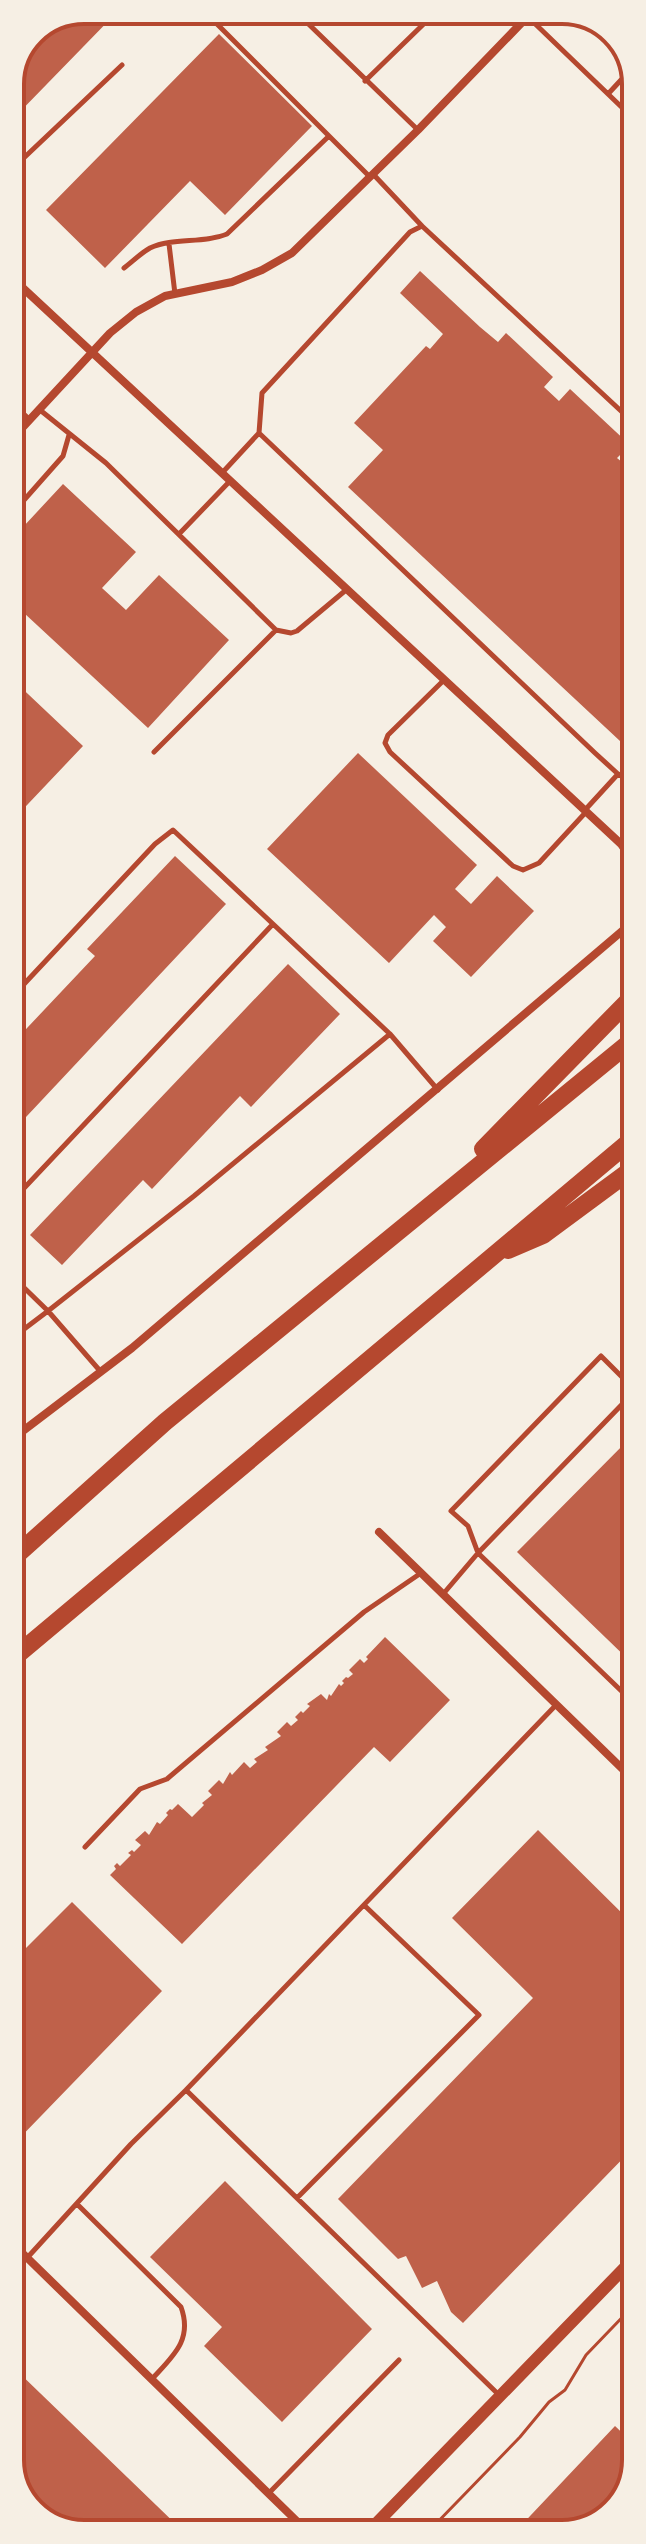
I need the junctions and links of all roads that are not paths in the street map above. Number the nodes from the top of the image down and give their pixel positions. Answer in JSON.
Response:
{"nodes":[{"id":1,"x":222,"y":24,"type":"edge"},
{"id":2,"x":308,"y":24,"type":"edge"},
{"id":3,"x":424,"y":24,"type":"edge"},
{"id":4,"x":520,"y":24,"type":"edge"},
{"id":5,"x":540,"y":24,"type":"edge"},
{"id":6,"x":122,"y":65,"type":"dead end"},
{"id":7,"x":622,"y":79,"type":"edge"},
{"id":8,"x":365,"y":81,"type":"junction"},
{"id":9,"x":608,"y":94,"type":"junction"},
{"id":10,"x":622,"y":107,"type":"edge"},
{"id":11,"x":418,"y":130,"type":"junction"},
{"id":12,"x":329,"y":136,"type":"junction"},
{"id":13,"x":24,"y":158,"type":"edge"},
{"id":14,"x":371,"y":174,"type":"junction"},
{"id":15,"x":422,"y":226,"type":"junction"},
{"id":16,"x":169,"y":244,"type":"junction"},
{"id":17,"x":124,"y":268,"type":"dead end"},
{"id":18,"x":24,"y":289,"type":"edge"},
{"id":19,"x":175,"y":294,"type":"junction"},
{"id":20,"x":92,"y":353,"type":"junction"},
{"id":21,"x":40,"y":410,"type":"junction"},
{"id":22,"x":622,"y":412,"type":"edge"},
{"id":23,"x":24,"y":414,"type":"edge"},
{"id":24,"x":30,"y":420,"type":"junction"},
{"id":25,"x":24,"y":426,"type":"edge"},
{"id":26,"x":259,"y":433,"type":"junction"},
{"id":27,"x":69,"y":435,"type":"junction"},
{"id":28,"x":222,"y":474,"type":"junction"},
{"id":29,"x":230,"y":481,"type":"junction"},
{"id":30,"x":24,"y":500,"type":"edge"},
{"id":31,"x":180,"y":533,"type":"junction"},
{"id":32,"x":347,"y":589,"type":"junction"},
{"id":33,"x":276,"y":630,"type":"junction"},
{"id":34,"x":444,"y":680,"type":"junction"},
{"id":35,"x":154,"y":752,"type":"dead end"},
{"id":36,"x":618,"y":774,"type":"junction"},
{"id":37,"x":622,"y":776,"type":"edge"},
{"id":38,"x":586,"y":811,"type":"junction"},
{"id":39,"x":622,"y":845,"type":"edge"},
{"id":40,"x":273,"y":924,"type":"junction"},
{"id":41,"x":622,"y":931,"type":"edge"},
{"id":42,"x":24,"y":984,"type":"edge"},
{"id":43,"x":622,"y":1007,"type":"edge"},
{"id":44,"x":390,"y":1034,"type":"junction"},
{"id":45,"x":622,"y":1049,"type":"edge"},
{"id":46,"x":438,"y":1090,"type":"junction"},
{"id":47,"x":622,"y":1148,"type":"edge"},
{"id":48,"x":622,"y":1177,"type":"edge"},
{"id":49,"x":24,"y":1188,"type":"edge"},
{"id":50,"x":407,"y":1223,"type":"junction"},
{"id":51,"x":491,"y":1257,"type":"junction"},
{"id":52,"x":24,"y":1288,"type":"edge"},
{"id":53,"x":48,"y":1311,"type":"junction"},
{"id":54,"x":24,"y":1329,"type":"edge"},
{"id":55,"x":101,"y":1372,"type":"junction"},
{"id":56,"x":622,"y":1378,"type":"edge"},
{"id":57,"x":622,"y":1404,"type":"edge"},
{"id":58,"x":24,"y":1430,"type":"edge"},
{"id":59,"x":379,"y":1532,"type":"dead end"},
{"id":60,"x":24,"y":1548,"type":"edge"},
{"id":61,"x":478,"y":1553,"type":"junction"},
{"id":62,"x":422,"y":1572,"type":"junction"},
{"id":63,"x":444,"y":1593,"type":"junction"},
{"id":64,"x":24,"y":1649,"type":"edge"},
{"id":65,"x":622,"y":1692,"type":"edge"},
{"id":66,"x":557,"y":1704,"type":"junction"},
{"id":67,"x":622,"y":1768,"type":"edge"},
{"id":68,"x":85,"y":1847,"type":"dead end"},
{"id":69,"x":364,"y":1905,"type":"junction"},
{"id":70,"x":186,"y":2090,"type":"junction"},
{"id":71,"x":297,"y":2198,"type":"junction"},
{"id":72,"x":77,"y":2204,"type":"junction"},
{"id":73,"x":24,"y":2255,"type":"edge"},
{"id":74,"x":27,"y":2258,"type":"junction"},
{"id":75,"x":622,"y":2270,"type":"edge"},
{"id":76,"x":399,"y":2360,"type":"dead end"},
{"id":77,"x":152,"y":2379,"type":"junction"},
{"id":78,"x":500,"y":2396,"type":"junction"},
{"id":79,"x":269,"y":2494,"type":"junction"},
{"id":80,"x":296,"y":2520,"type":"edge"},
{"id":81,"x":380,"y":2520,"type":"edge"}],
"edges":[{"from":1,"to":12,"type":"lane"},
{"from":2,"to":8,"type":"lane"},
{"from":3,"to":8,"type":"lane"},
{"from":4,"to":11,"type":"street"},
{"from":5,"to":9,"type":"lane"},
{"from":6,"to":13,"type":"lane"},
{"from":7,"to":9,"type":"lane"},
{"from":8,"to":11,"type":"lane"},
{"from":9,"to":10,"type":"lane"},
{"from":11,"to":14,"type":"street"},
{"from":12,"to":14,"type":"lane"},
{"from":12,"to":16,"type":"lane"},
{"from":14,"to":15,"type":"lane"},
{"from":14,"to":19,"type":"street"},
{"from":15,"to":22,"type":"lane"},
{"from":15,"to":26,"type":"lane"},
{"from":16,"to":17,"type":"lane"},
{"from":16,"to":19,"type":"lane"},
{"from":18,"to":20,"type":"street"},
{"from":19,"to":20,"type":"street"},
{"from":20,"to":21,"type":"street"},
{"from":20,"to":28,"type":"street"},
{"from":21,"to":24,"type":"street"},
{"from":21,"to":27,"type":"lane"},
{"from":23,"to":24,"type":"lane"},
{"from":24,"to":25,"type":"street"},
{"from":26,"to":28,"type":"lane"},
{"from":26,"to":36,"type":"lane"},
{"from":27,"to":30,"type":"lane"},
{"from":27,"to":31,"type":"lane"},
{"from":28,"to":29,"type":"street"},
{"from":29,"to":31,"type":"lane"},
{"from":29,"to":32,"type":"street"},
{"from":31,"to":33,"type":"lane"},
{"from":32,"to":33,"type":"lane"},
{"from":32,"to":34,"type":"street"},
{"from":33,"to":35,"type":"lane"},
{"from":34,"to":38,"type":"street"},
{"from":34,"to":38,"type":"lane"},
{"from":36,"to":37,"type":"lane"},
{"from":36,"to":38,"type":"lane"},
{"from":38,"to":39,"type":"street"},
{"from":40,"to":42,"type":"lane"},
{"from":40,"to":44,"type":"lane"},
{"from":40,"to":49,"type":"lane"},
{"from":41,"to":46,"type":"street"},
{"from":43,"to":50,"type":"highway"},
{"from":44,"to":46,"type":"lane"},
{"from":44,"to":53,"type":"lane"},
{"from":45,"to":50,"type":"highway"},
{"from":46,"to":55,"type":"street"},
{"from":47,"to":51,"type":"highway"},
{"from":48,"to":51,"type":"highway"},
{"from":50,"to":60,"type":"highway"},
{"from":51,"to":64,"type":"highway"},
{"from":52,"to":53,"type":"lane"},
{"from":53,"to":54,"type":"lane"},
{"from":53,"to":55,"type":"lane"},
{"from":55,"to":58,"type":"street"},
{"from":56,"to":61,"type":"lane"},
{"from":57,"to":61,"type":"lane"},
{"from":59,"to":62,"type":"street"},
{"from":61,"to":63,"type":"lane"},
{"from":61,"to":65,"type":"lane"},
{"from":62,"to":63,"type":"street"},
{"from":62,"to":68,"type":"lane"},
{"from":63,"to":66,"type":"street"},
{"from":66,"to":67,"type":"street"},
{"from":66,"to":69,"type":"lane"},
{"from":69,"to":70,"type":"lane"},
{"from":69,"to":71,"type":"lane"},
{"from":70,"to":71,"type":"lane"},
{"from":70,"to":72,"type":"lane"},
{"from":71,"to":78,"type":"lane"},
{"from":72,"to":74,"type":"lane"},
{"from":72,"to":77,"type":"lane"},
{"from":73,"to":74,"type":"street"},
{"from":74,"to":77,"type":"street"},
{"from":75,"to":78,"type":"street"},
{"from":76,"to":79,"type":"lane"},
{"from":77,"to":79,"type":"street"},
{"from":78,"to":81,"type":"street"},
{"from":79,"to":80,"type":"street"}]}
